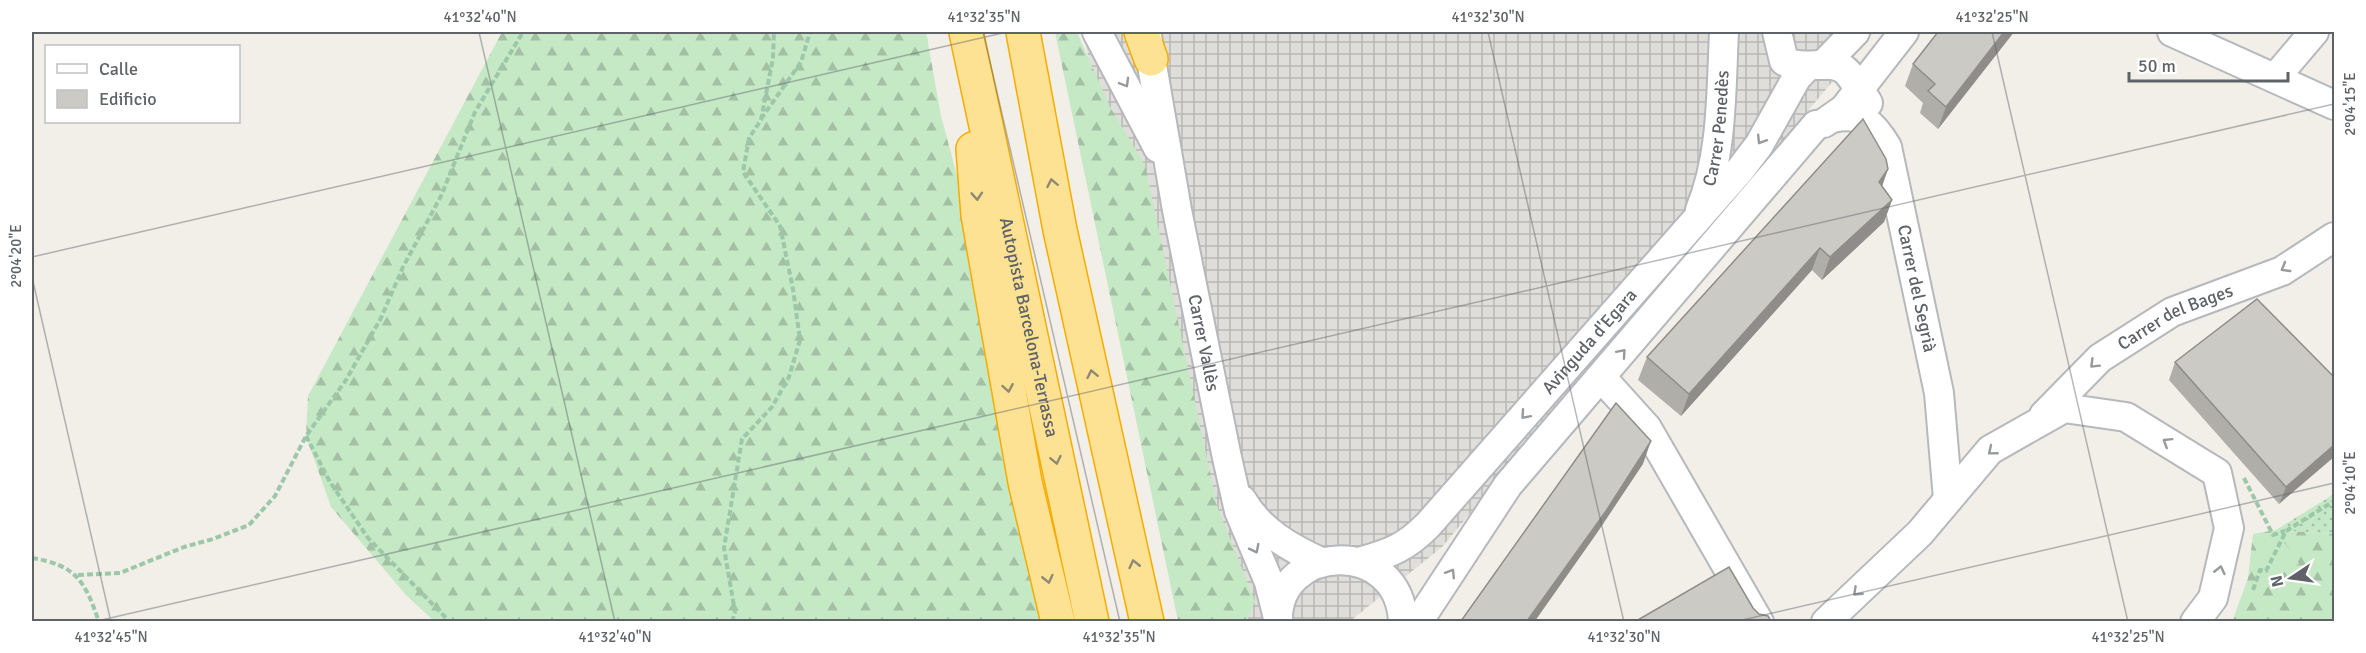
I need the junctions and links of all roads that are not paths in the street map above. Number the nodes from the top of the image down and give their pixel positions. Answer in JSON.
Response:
{"nodes":[{"id":1,"x":966,"y":32,"type":"edge"},
{"id":2,"x":1023,"y":32,"type":"edge"},
{"id":3,"x":1097,"y":32,"type":"edge"},
{"id":4,"x":1724,"y":32,"type":"edge"},
{"id":5,"x":1777,"y":32,"type":"edge"},
{"id":6,"x":1855,"y":32,"type":"edge"},
{"id":7,"x":1904,"y":32,"type":"edge"},
{"id":8,"x":2172,"y":32,"type":"edge"},
{"id":9,"x":2314,"y":32,"type":"edge"},
{"id":10,"x":1146,"y":41,"type":"edge"},
{"id":11,"x":1886,"y":53,"type":"junction"},
{"id":12,"x":1815,"y":66,"type":"junction"},
{"id":13,"x":2275,"y":78,"type":"junction"},
{"id":14,"x":1790,"y":89,"type":"junction"},
{"id":15,"x":1841,"y":102,"type":"junction"},
{"id":16,"x":2334,"y":105,"type":"edge"},
{"id":17,"x":1885,"y":138,"type":"junction"},
{"id":18,"x":1178,"y":210,"type":"junction"},
{"id":19,"x":1694,"y":222,"type":"junction"},
{"id":20,"x":2334,"y":237,"type":"edge"},
{"id":21,"x":1601,"y":377,"type":"junction"},
{"id":22,"x":2036,"y":424,"type":"junction"},
{"id":23,"x":1231,"y":474,"type":"junction"},
{"id":24,"x":1948,"y":499,"type":"junction"},
{"id":25,"x":1322,"y":562,"type":"junction"},
{"id":26,"x":1359,"y":562,"type":"junction"},
{"id":27,"x":1278,"y":620,"type":"edge"},
{"id":28,"x":1058,"y":621,"type":"edge"},
{"id":29,"x":1092,"y":621,"type":"edge"},
{"id":30,"x":1147,"y":621,"type":"edge"},
{"id":31,"x":1403,"y":621,"type":"edge"},
{"id":32,"x":1418,"y":621,"type":"edge"},
{"id":33,"x":1759,"y":621,"type":"edge"},
{"id":34,"x":1826,"y":621,"type":"edge"},
{"id":35,"x":2195,"y":621,"type":"edge"}],
"edges":[{"from":1,"to":28,"type":"highway","one_way":true},
{"from":1,"to":29,"type":"highway","name":"Autopista Barcelona-Terrassa","one_way":true},
{"from":30,"to":2,"type":"highway","one_way":true},
{"from":3,"to":18,"type":"street","name":"Carrer Vallès","one_way":true},
{"from":4,"to":19,"type":"street","name":"Carrer Penedès"},
{"from":5,"to":12,"type":"street"},
{"from":6,"to":12,"type":"street","name":"Avinguda d'Egara"},
{"from":7,"to":11,"type":"street","name":"Avinguda d'Egara"},
{"from":8,"to":13,"type":"street"},
{"from":9,"to":13,"type":"street"},
{"from":10,"to":18,"type":"street","name":"Carrer Vallès"},
{"from":11,"to":15,"type":"street","name":"Avinguda d'Egara"},
{"from":11,"to":17,"type":"street","name":"Carrer del Segrià"},
{"from":12,"to":14,"type":"street","name":"Avinguda d'Egara"},
{"from":12,"to":15,"type":"street"},
{"from":13,"to":16,"type":"street"},
{"from":14,"to":15,"type":"street"},
{"from":14,"to":19,"type":"street","name":"Avinguda d'Egara","one_way":true},
{"from":15,"to":17,"type":"street","name":"Carrer del Segrià"},
{"from":15,"to":17,"type":"street","name":"Carrer del Segrià"},
{"from":21,"to":15,"type":"street","name":"Avinguda d'Egara","one_way":true},
{"from":17,"to":24,"type":"street","name":"Carrer del Segrià"},
{"from":18,"to":23,"type":"street","name":"Carrer Vallès"},
{"from":19,"to":26,"type":"street","name":"Avinguda d'Egara","one_way":true},
{"from":20,"to":22,"type":"street","name":"Carrer del Bages","one_way":true},
{"from":32,"to":21,"type":"street","name":"Avinguda d'Egara","one_way":true},
{"from":21,"to":33,"type":"street"},
{"from":22,"to":24,"type":"street","name":"Carrer del Bages","one_way":true},
{"from":35,"to":22,"type":"street","name":"Carrer del Bages","one_way":true},
{"from":23,"to":25,"type":"street","name":"Carrer Vallès"},
{"from":23,"to":27,"type":"street","name":"Carrer Vallès","one_way":true},
{"from":24,"to":34,"type":"street","name":"Carrer del Bages","one_way":true},
{"from":25,"to":26,"type":"street"},
{"from":25,"to":27,"type":"street"},
{"from":26,"to":31,"type":"street"}]}
